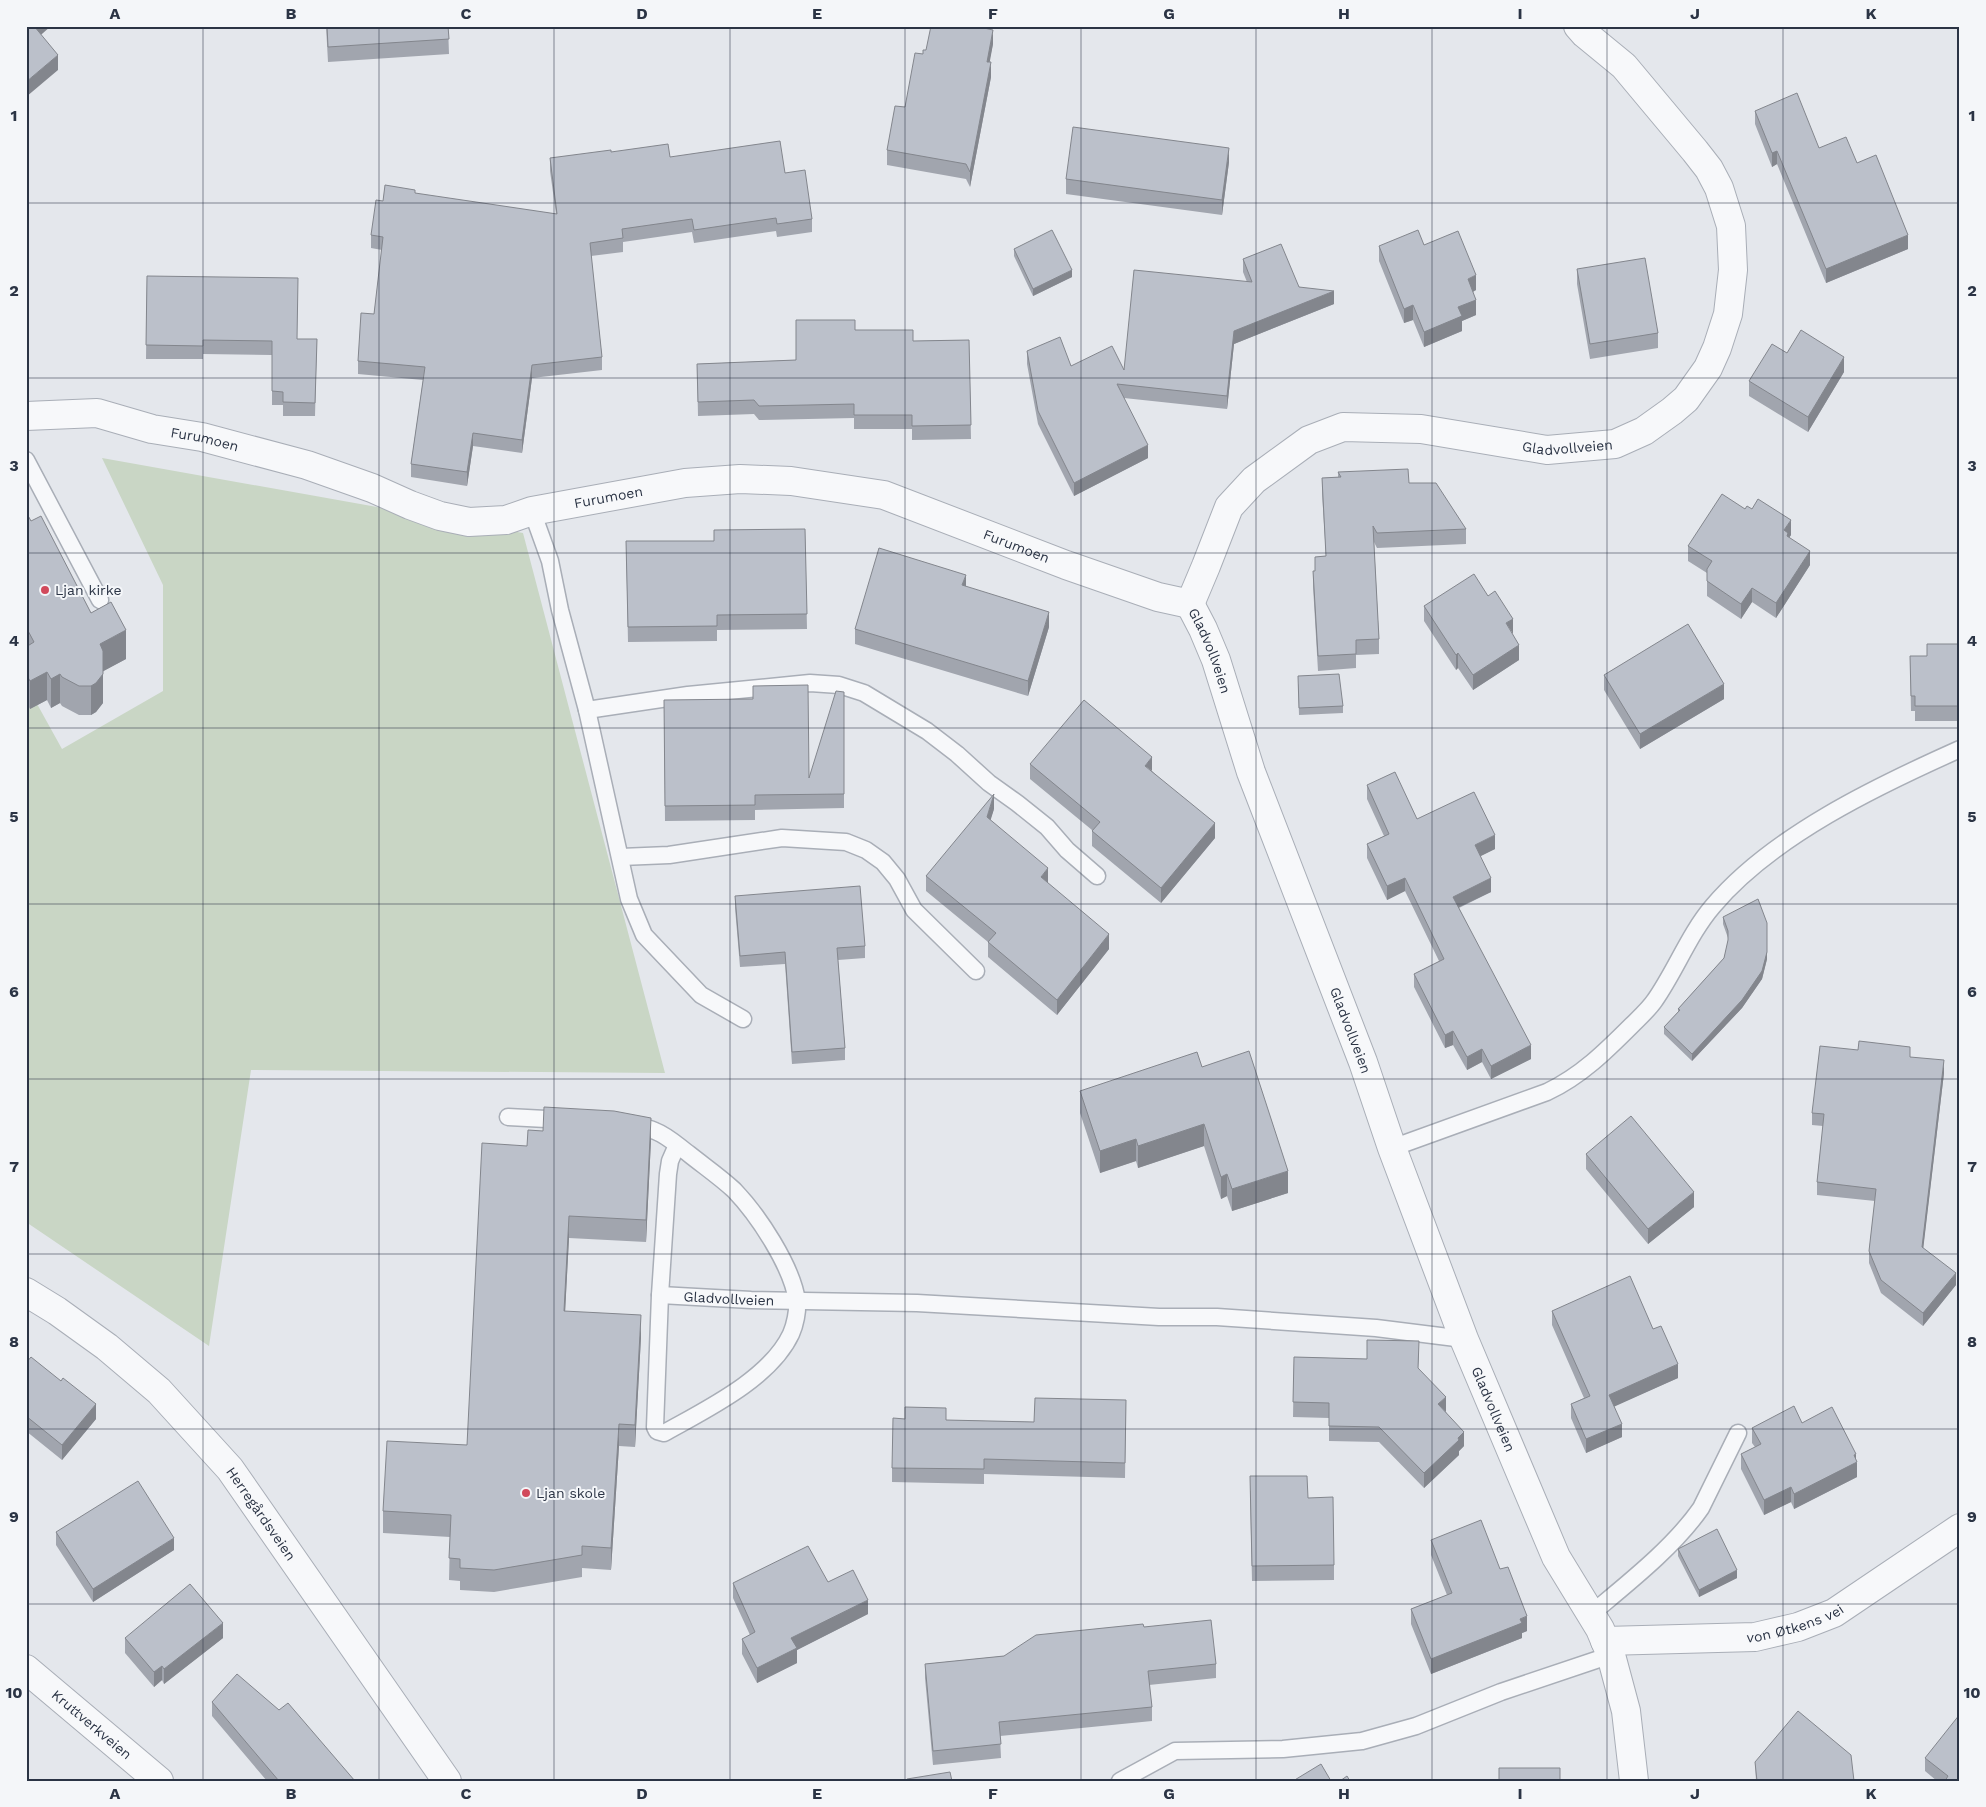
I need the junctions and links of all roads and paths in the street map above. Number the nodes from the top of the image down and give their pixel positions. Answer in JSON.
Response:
{"nodes":[{"id":1,"x":1578,"y":26,"type":"edge"},
{"id":2,"x":26,"y":416,"type":"edge"},
{"id":3,"x":26,"y":460,"type":"edge"},
{"id":4,"x":532,"y":511,"type":"junction"},
{"id":5,"x":100,"y":600,"type":"dead end"},
{"id":6,"x":1190,"y":604,"type":"junction"},
{"id":7,"x":587,"y":710,"type":"junction"},
{"id":8,"x":1960,"y":749,"type":"edge"},
{"id":9,"x":621,"y":857,"type":"junction"},
{"id":10,"x":1097,"y":876,"type":"dead end"},
{"id":11,"x":976,"y":971,"type":"dead end"},
{"id":12,"x":743,"y":1019,"type":"dead end"},
{"id":13,"x":508,"y":1117,"type":"dead end"},
{"id":14,"x":576,"y":1121,"type":"edge"},
{"id":15,"x":615,"y":1123,"type":"edge"},
{"id":16,"x":677,"y":1145,"type":"junction"},
{"id":17,"x":1392,"y":1148,"type":"junction"},
{"id":18,"x":26,"y":1292,"type":"edge"},
{"id":19,"x":660,"y":1295,"type":"junction"},
{"id":20,"x":797,"y":1301,"type":"junction"},
{"id":21,"x":1464,"y":1339,"type":"junction"},
{"id":22,"x":1738,"y":1433,"type":"dead end"},
{"id":23,"x":1960,"y":1528,"type":"edge"},
{"id":24,"x":1591,"y":1614,"type":"junction"},
{"id":25,"x":1608,"y":1648,"type":"junction"},
{"id":26,"x":26,"y":1669,"type":"edge"},
{"id":27,"x":159,"y":1781,"type":"edge"},
{"id":28,"x":447,"y":1781,"type":"edge"},
{"id":29,"x":1120,"y":1781,"type":"edge"},
{"id":30,"x":1634,"y":1781,"type":"edge"}],
"edges":[{"from":1,"to":6,"type":"street","name":"Gladvollveien"},
{"from":2,"to":4,"type":"street","name":"Furumoen"},
{"from":3,"to":5,"type":"lane"},
{"from":4,"to":6,"type":"street","name":"Furumoen"},
{"from":4,"to":7,"type":"lane"},
{"from":6,"to":17,"type":"street","name":"Gladvollveien"},
{"from":7,"to":9,"type":"lane"},
{"from":7,"to":10,"type":"lane"},
{"from":8,"to":17,"type":"lane"},
{"from":9,"to":11,"type":"lane"},
{"from":9,"to":12,"type":"lane"},
{"from":13,"to":14,"type":"lane"},
{"from":15,"to":16,"type":"lane"},
{"from":16,"to":19,"type":"lane"},
{"from":16,"to":20,"type":"lane"},
{"from":17,"to":21,"type":"street","name":"Gladvollveien"},
{"from":18,"to":28,"type":"street","name":"Herregårdsveien"},
{"from":19,"to":20,"type":"lane","name":"Gladvollveien"},
{"from":19,"to":20,"type":"lane"},
{"from":20,"to":21,"type":"lane","name":"Gladvollveien"},
{"from":21,"to":24,"type":"street","name":"Gladvollveien"},
{"from":22,"to":24,"type":"lane"},
{"from":23,"to":25,"type":"street","name":"von Øtkens vei"},
{"from":24,"to":25,"type":"street","name":"Gladvollveien"},
{"from":25,"to":29,"type":"lane"},
{"from":25,"to":30,"type":"street","name":"Gladvollveien"},
{"from":26,"to":27,"type":"street","name":"Kruttverkveien"}]}
